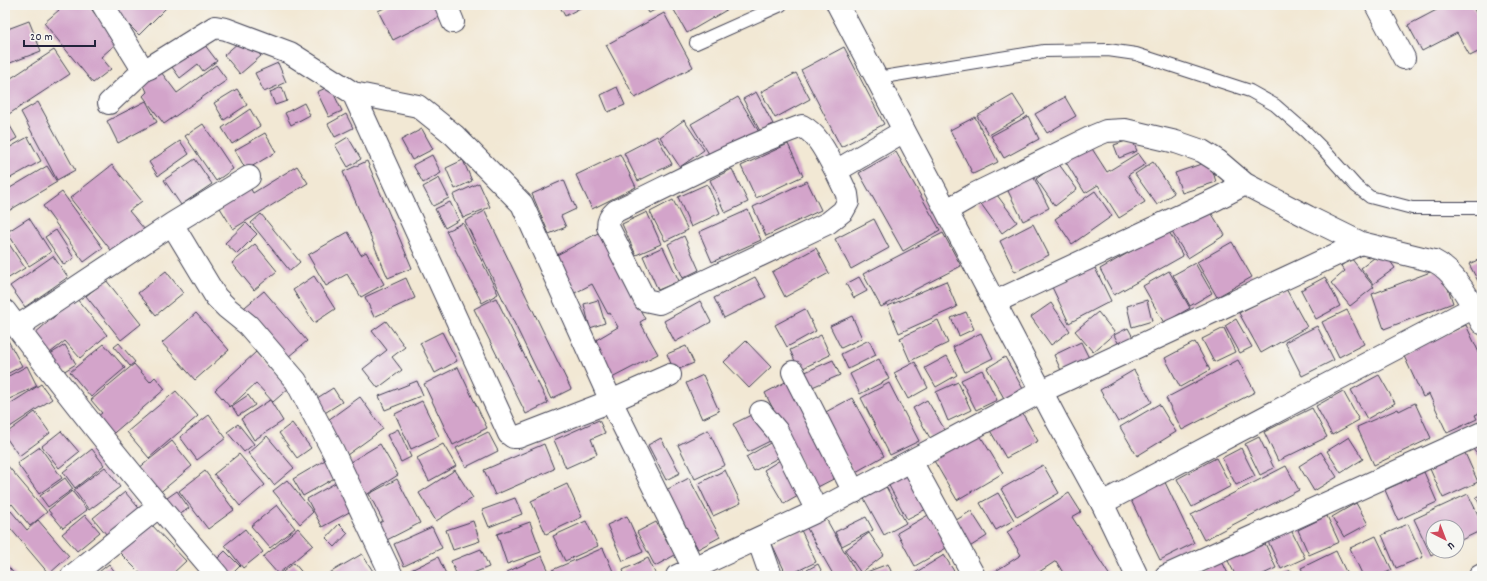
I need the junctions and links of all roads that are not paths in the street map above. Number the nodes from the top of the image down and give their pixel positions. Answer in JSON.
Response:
{"nodes":[{"id":1,"x":103,"y":5,"type":"edge"},
{"id":2,"x":781,"y":5,"type":"edge"},
{"id":3,"x":838,"y":5,"type":"edge"},
{"id":4,"x":1376,"y":5,"type":"edge"},
{"id":5,"x":696,"y":43,"type":"dead end"},
{"id":6,"x":1404,"y":58,"type":"dead end"},
{"id":7,"x":145,"y":69,"type":"junction"},
{"id":8,"x":877,"y":78,"type":"junction"},
{"id":9,"x":354,"y":93,"type":"junction"},
{"id":10,"x":109,"y":103,"type":"dead end"},
{"id":11,"x":904,"y":131,"type":"junction"},
{"id":12,"x":836,"y":171,"type":"junction"},
{"id":13,"x":249,"y":177,"type":"dead end"},
{"id":14,"x":1245,"y":184,"type":"junction"},
{"id":15,"x":1482,"y":208,"type":"edge"},
{"id":16,"x":947,"y":210,"type":"junction"},
{"id":17,"x":172,"y":224,"type":"junction"},
{"id":18,"x":1361,"y":243,"type":"junction"},
{"id":19,"x":994,"y":302,"type":"junction"},
{"id":20,"x":1479,"y":311,"type":"edge"},
{"id":21,"x":11,"y":319,"type":"edge"},
{"id":22,"x":793,"y":372,"type":"dead end"},
{"id":23,"x":670,"y":375,"type":"dead end"},
{"id":24,"x":1042,"y":391,"type":"junction"},
{"id":25,"x":611,"y":401,"type":"junction"},
{"id":26,"x":761,"y":412,"type":"dead end"},
{"id":27,"x":1482,"y":433,"type":"edge"},
{"id":28,"x":911,"y":461,"type":"junction"},
{"id":29,"x":854,"y":492,"type":"junction"},
{"id":30,"x":1102,"y":503,"type":"junction"},
{"id":31,"x":158,"y":507,"type":"junction"},
{"id":32,"x":817,"y":511,"type":"junction"},
{"id":33,"x":758,"y":539,"type":"junction"},
{"id":34,"x":685,"y":572,"type":"edge"},
{"id":35,"x":72,"y":576,"type":"edge"},
{"id":36,"x":218,"y":576,"type":"edge"},
{"id":37,"x":392,"y":576,"type":"edge"},
{"id":38,"x":771,"y":576,"type":"edge"},
{"id":39,"x":974,"y":576,"type":"edge"},
{"id":40,"x":1137,"y":576,"type":"edge"},
{"id":41,"x":1166,"y":576,"type":"edge"}],
"edges":[{"from":1,"to":7,"type":"street"},
{"from":2,"to":5,"type":"lane"},
{"from":3,"to":8,"type":"street"},
{"from":4,"to":6,"type":"street"},
{"from":7,"to":9,"type":"street"},
{"from":7,"to":10,"type":"street"},
{"from":8,"to":11,"type":"street"},
{"from":8,"to":15,"type":"lane"},
{"from":9,"to":25,"type":"street"},
{"from":9,"to":25,"type":"street"},
{"from":11,"to":12,"type":"street"},
{"from":11,"to":16,"type":"street"},
{"from":12,"to":12,"type":"street"},
{"from":13,"to":17,"type":"street"},
{"from":14,"to":16,"type":"street"},
{"from":14,"to":18,"type":"street"},
{"from":14,"to":19,"type":"street"},
{"from":16,"to":19,"type":"street"},
{"from":17,"to":21,"type":"street"},
{"from":17,"to":37,"type":"street"},
{"from":18,"to":20,"type":"street"},
{"from":18,"to":24,"type":"street"},
{"from":19,"to":24,"type":"street"},
{"from":20,"to":30,"type":"street"},
{"from":21,"to":31,"type":"street"},
{"from":22,"to":29,"type":"street"},
{"from":23,"to":25,"type":"street"},
{"from":24,"to":28,"type":"street"},
{"from":24,"to":30,"type":"street"},
{"from":25,"to":34,"type":"street"},
{"from":26,"to":32,"type":"street"},
{"from":27,"to":41,"type":"street"},
{"from":28,"to":29,"type":"street"},
{"from":28,"to":39,"type":"street"},
{"from":29,"to":32,"type":"street"},
{"from":30,"to":40,"type":"street"},
{"from":31,"to":35,"type":"street"},
{"from":31,"to":36,"type":"street"},
{"from":32,"to":33,"type":"street"},
{"from":33,"to":34,"type":"street"},
{"from":33,"to":38,"type":"street"}]}
